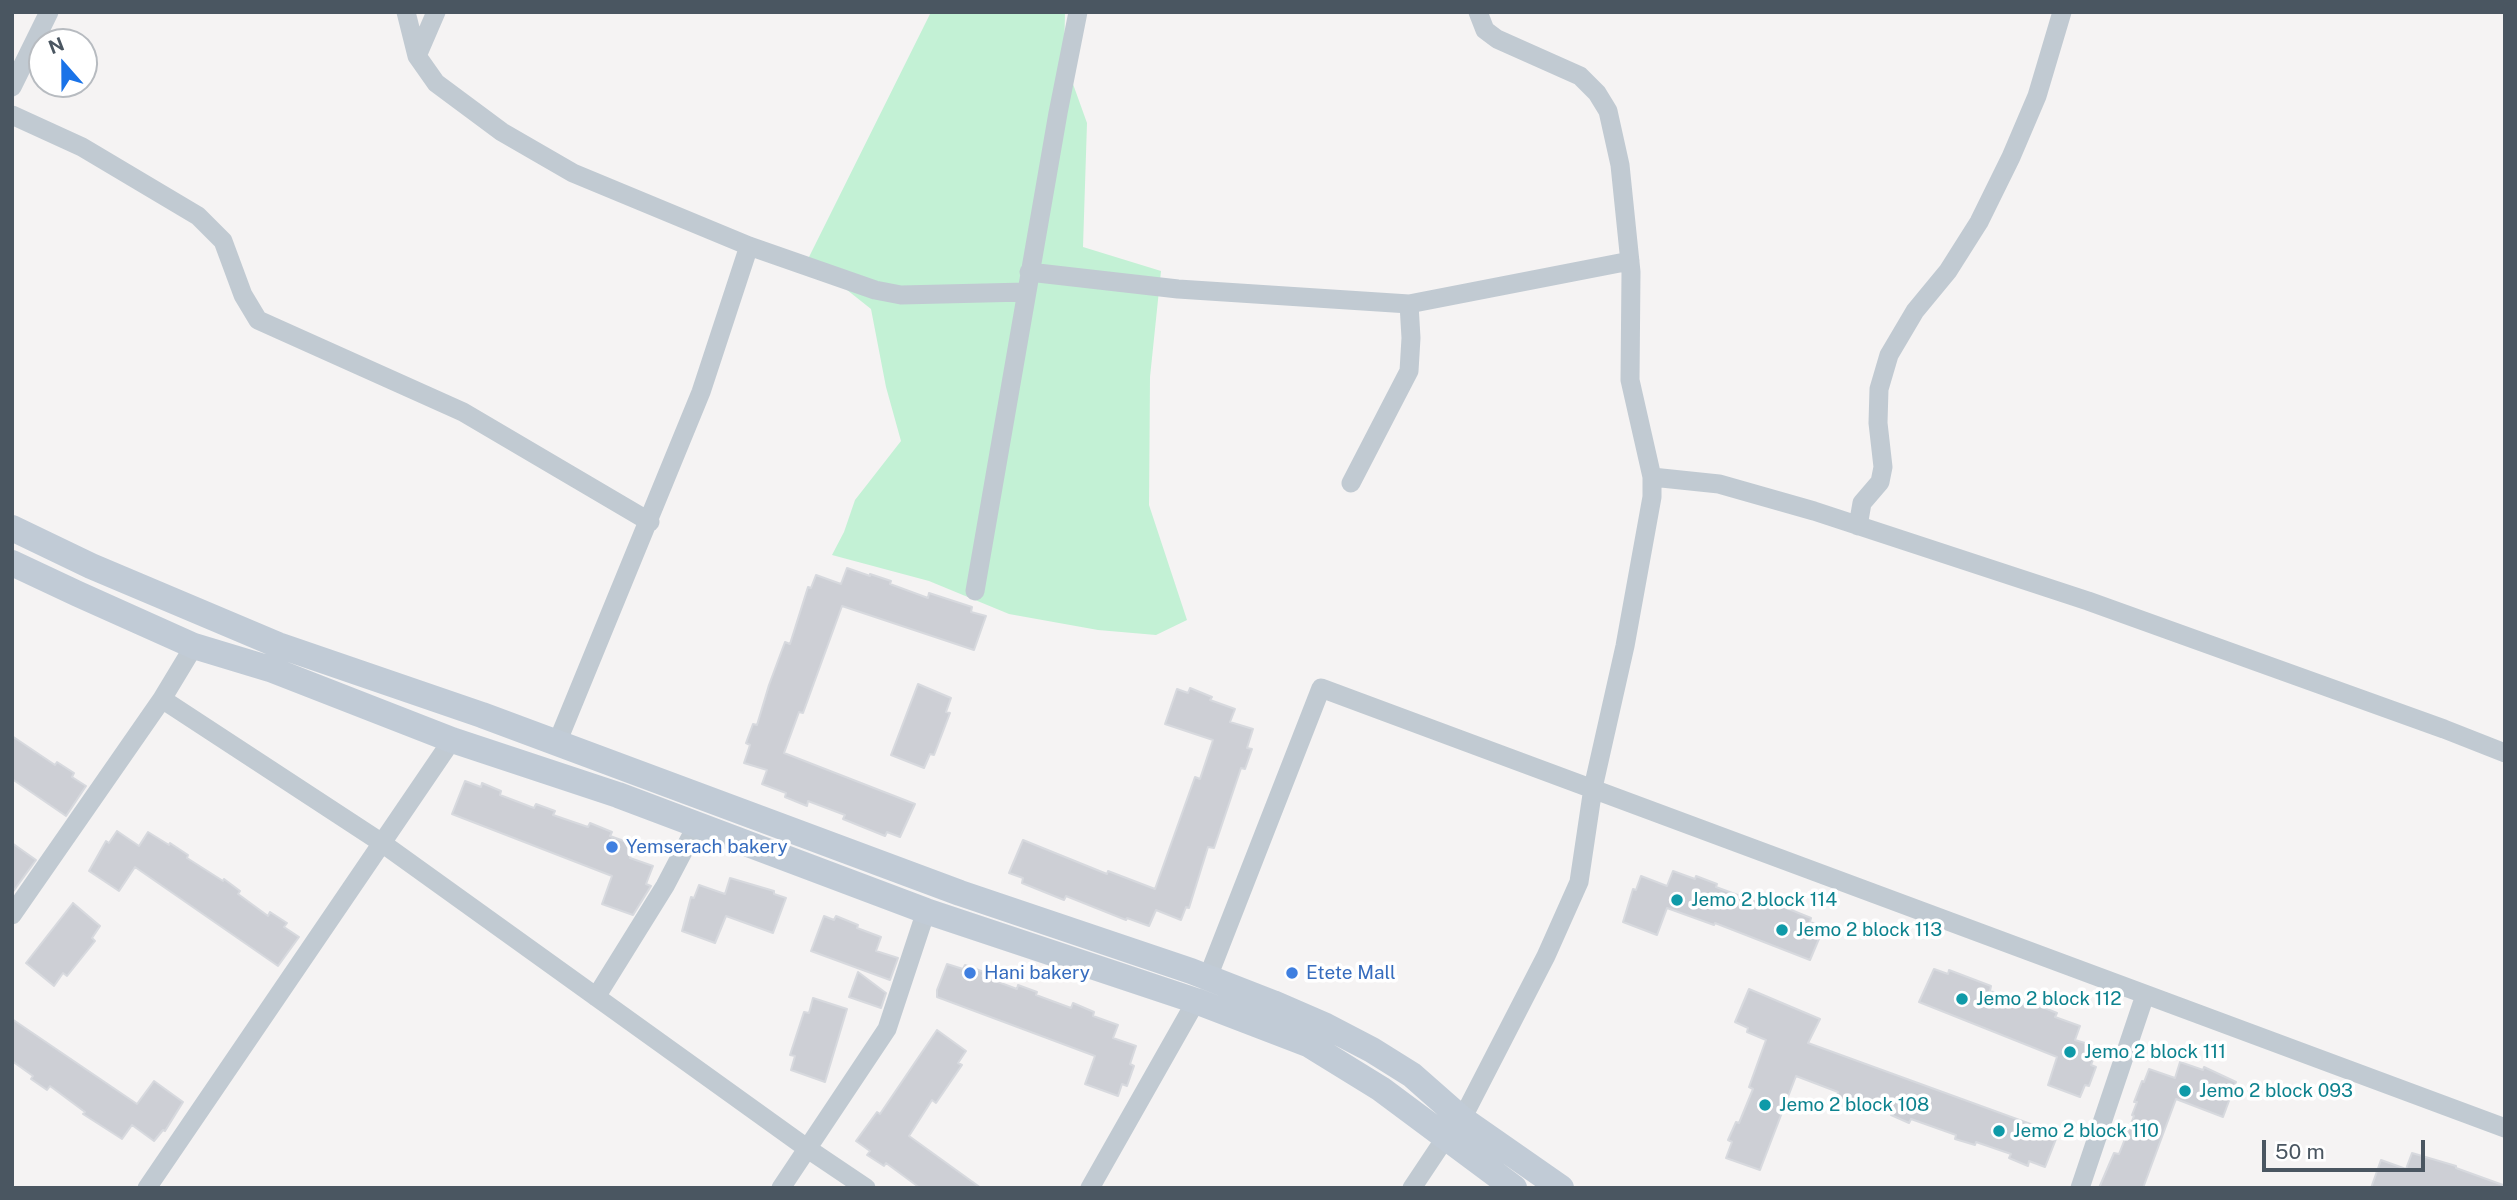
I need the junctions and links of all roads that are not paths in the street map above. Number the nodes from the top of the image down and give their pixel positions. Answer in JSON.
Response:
{"nodes":[{"id":1,"x":49,"y":12,"type":"edge"},
{"id":2,"x":406,"y":12,"type":"edge"},
{"id":3,"x":436,"y":12,"type":"edge"},
{"id":4,"x":1078,"y":12,"type":"edge"},
{"id":5,"x":1478,"y":12,"type":"edge"},
{"id":6,"x":2062,"y":12,"type":"edge"},
{"id":7,"x":417,"y":56,"type":"junction"},
{"id":8,"x":12,"y":87,"type":"edge"},
{"id":9,"x":12,"y":114,"type":"edge"},
{"id":10,"x":750,"y":246,"type":"junction"},
{"id":11,"x":1629,"y":261,"type":"junction"},
{"id":12,"x":1028,"y":282,"type":"junction"},
{"id":13,"x":1409,"y":304,"type":"junction"},
{"id":14,"x":1652,"y":477,"type":"junction"},
{"id":15,"x":1351,"y":483,"type":"dead end"},
{"id":16,"x":650,"y":522,"type":"junction"},
{"id":17,"x":1858,"y":526,"type":"junction"},
{"id":18,"x":12,"y":528,"type":"edge"},
{"id":19,"x":12,"y":563,"type":"edge"},
{"id":20,"x":975,"y":591,"type":"dead end"},
{"id":21,"x":194,"y":646,"type":"junction"},
{"id":22,"x":162,"y":699,"type":"junction"},
{"id":23,"x":452,"y":740,"type":"junction"},
{"id":24,"x":557,"y":743,"type":"junction"},
{"id":25,"x":2505,"y":753,"type":"edge"},
{"id":26,"x":630,"y":770,"type":"junction"},
{"id":27,"x":1593,"y":788,"type":"junction"},
{"id":28,"x":618,"y":795,"type":"junction"},
{"id":29,"x":698,"y":825,"type":"junction"},
{"id":30,"x":382,"y":843,"type":"junction"},
{"id":31,"x":926,"y":911,"type":"junction"},
{"id":32,"x":12,"y":915,"type":"edge"},
{"id":33,"x":1208,"y":977,"type":"junction"},
{"id":34,"x":2145,"y":995,"type":"junction"},
{"id":35,"x":596,"y":997,"type":"junction"},
{"id":36,"x":1196,"y":1001,"type":"junction"},
{"id":37,"x":1454,"y":1128,"type":"junction"},
{"id":38,"x":2505,"y":1128,"type":"edge"},
{"id":39,"x":808,"y":1149,"type":"junction"},
{"id":40,"x":147,"y":1188,"type":"edge"},
{"id":41,"x":781,"y":1188,"type":"edge"},
{"id":42,"x":866,"y":1188,"type":"edge"},
{"id":43,"x":1090,"y":1188,"type":"edge"},
{"id":44,"x":1412,"y":1188,"type":"edge"},
{"id":45,"x":1514,"y":1188,"type":"edge"},
{"id":46,"x":1561,"y":1188,"type":"edge"},
{"id":47,"x":2080,"y":1188,"type":"edge"}],
"edges":[{"from":1,"to":8,"type":"street"},
{"from":2,"to":7,"type":"street"},
{"from":3,"to":7,"type":"street"},
{"from":4,"to":12,"type":"street"},
{"from":5,"to":11,"type":"street"},
{"from":6,"to":17,"type":"street"},
{"from":7,"to":10,"type":"street"},
{"from":9,"to":16,"type":"street"},
{"from":10,"to":12,"type":"street"},
{"from":10,"to":16,"type":"street"},
{"from":11,"to":13,"type":"street"},
{"from":11,"to":14,"type":"street"},
{"from":12,"to":13,"type":"street"},
{"from":12,"to":20,"type":"street"},
{"from":13,"to":15,"type":"street"},
{"from":14,"to":17,"type":"street"},
{"from":14,"to":27,"type":"street"},
{"from":16,"to":24,"type":"street"},
{"from":17,"to":25,"type":"street"},
{"from":18,"to":24,"type":"street"},
{"from":19,"to":21,"type":"street"},
{"from":21,"to":22,"type":"street"},
{"from":21,"to":23,"type":"street"},
{"from":22,"to":30,"type":"street"},
{"from":22,"to":32,"type":"street"},
{"from":23,"to":28,"type":"street"},
{"from":23,"to":30,"type":"street"},
{"from":24,"to":26,"type":"street"},
{"from":26,"to":28,"type":"street"},
{"from":26,"to":33,"type":"street"},
{"from":27,"to":33,"type":"street"},
{"from":27,"to":34,"type":"street"},
{"from":27,"to":37,"type":"street"},
{"from":28,"to":29,"type":"street"},
{"from":29,"to":31,"type":"street"},
{"from":29,"to":35,"type":"street"},
{"from":30,"to":35,"type":"street"},
{"from":30,"to":40,"type":"street"},
{"from":31,"to":36,"type":"street"},
{"from":31,"to":39,"type":"street"},
{"from":33,"to":37,"type":"street"},
{"from":34,"to":38,"type":"street"},
{"from":34,"to":47,"type":"street"},
{"from":35,"to":39,"type":"street"},
{"from":36,"to":37,"type":"street"},
{"from":36,"to":43,"type":"street"},
{"from":37,"to":44,"type":"street"},
{"from":37,"to":45,"type":"street"},
{"from":37,"to":46,"type":"street"},
{"from":39,"to":41,"type":"street"},
{"from":39,"to":42,"type":"street"}]}
